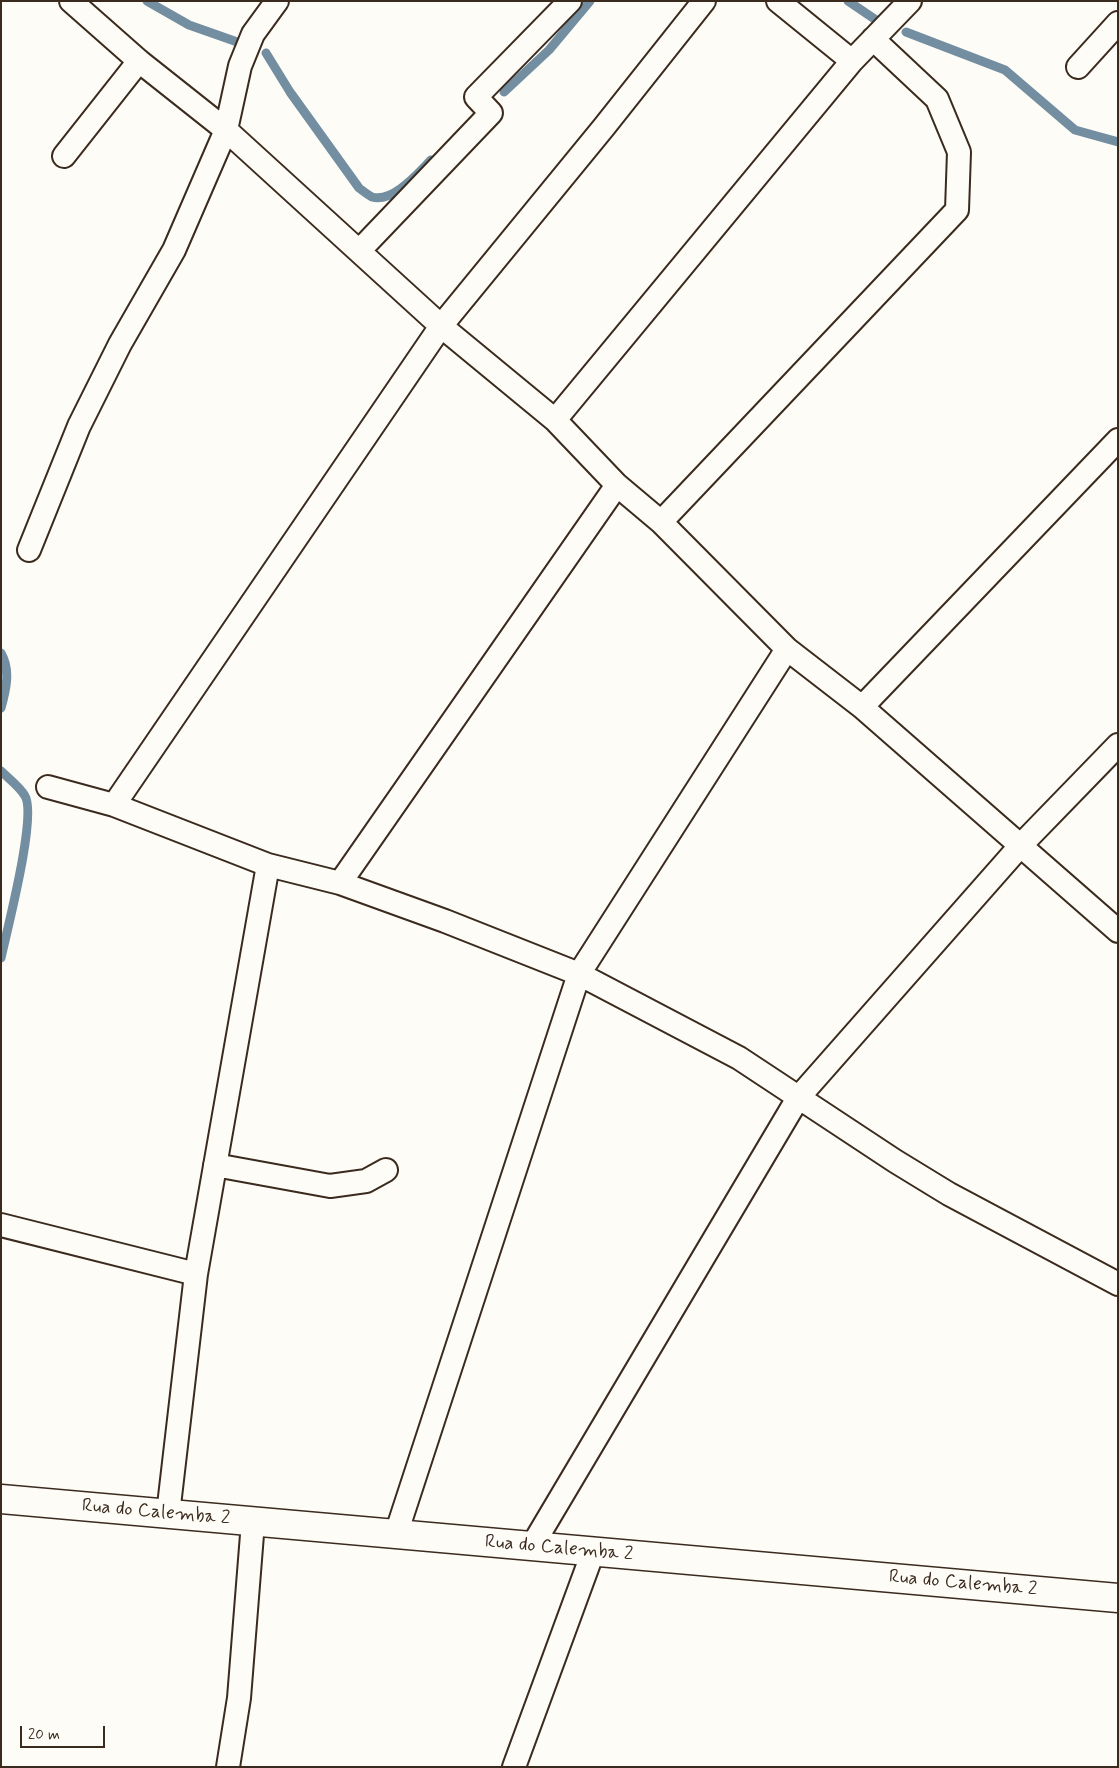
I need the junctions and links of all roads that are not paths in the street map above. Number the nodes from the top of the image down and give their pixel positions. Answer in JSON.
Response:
{"nodes":[{"id":1,"x":71,"y":1,"type":"edge"},
{"id":2,"x":277,"y":1,"type":"edge"},
{"id":3,"x":570,"y":1,"type":"edge"},
{"id":4,"x":704,"y":1,"type":"edge"},
{"id":5,"x":778,"y":1,"type":"edge"},
{"id":6,"x":910,"y":1,"type":"edge"},
{"id":7,"x":1118,"y":23,"type":"edge"},
{"id":8,"x":873,"y":39,"type":"junction"},
{"id":9,"x":139,"y":61,"type":"junction"},
{"id":10,"x":852,"y":61,"type":"junction"},
{"id":11,"x":1078,"y":67,"type":"dead end"},
{"id":12,"x":226,"y":130,"type":"junction"},
{"id":13,"x":64,"y":156,"type":"dead end"},
{"id":14,"x":360,"y":250,"type":"junction"},
{"id":15,"x":441,"y":326,"type":"junction"},
{"id":16,"x":555,"y":420,"type":"junction"},
{"id":17,"x":1118,"y":440,"type":"edge"},
{"id":18,"x":618,"y":485,"type":"junction"},
{"id":19,"x":661,"y":522,"type":"junction"},
{"id":20,"x":29,"y":550,"type":"dead end"},
{"id":21,"x":786,"y":649,"type":"junction"},
{"id":22,"x":862,"y":707,"type":"junction"},
{"id":23,"x":1118,"y":745,"type":"edge"},
{"id":24,"x":48,"y":787,"type":"dead end"},
{"id":25,"x":114,"y":805,"type":"junction"},
{"id":26,"x":1021,"y":845,"type":"junction"},
{"id":27,"x":268,"y":865,"type":"junction"},
{"id":28,"x":340,"y":883,"type":"junction"},
{"id":29,"x":1118,"y":931,"type":"edge"},
{"id":30,"x":579,"y":974,"type":"junction"},
{"id":31,"x":798,"y":1098,"type":"junction"},
{"id":32,"x":215,"y":1165,"type":"junction"},
{"id":33,"x":386,"y":1170,"type":"dead end"},
{"id":34,"x":1,"y":1225,"type":"edge"},
{"id":35,"x":196,"y":1274,"type":"junction"},
{"id":36,"x":1118,"y":1284,"type":"edge"},
{"id":37,"x":1,"y":1499,"type":"edge"},
{"id":38,"x":168,"y":1514,"type":"junction"},
{"id":39,"x":254,"y":1522,"type":"junction"},
{"id":40,"x":396,"y":1534,"type":"junction"},
{"id":41,"x":532,"y":1546,"type":"junction"},
{"id":42,"x":593,"y":1552,"type":"junction"},
{"id":43,"x":1118,"y":1598,"type":"edge"},
{"id":44,"x":228,"y":1767,"type":"edge"},
{"id":45,"x":514,"y":1767,"type":"edge"}],
"edges":[{"from":1,"to":9,"type":"street"},
{"from":2,"to":12,"type":"street"},
{"from":3,"to":14,"type":"street"},
{"from":4,"to":15,"type":"street"},
{"from":5,"to":10,"type":"street"},
{"from":6,"to":8,"type":"street"},
{"from":7,"to":11,"type":"street"},
{"from":8,"to":10,"type":"street"},
{"from":8,"to":19,"type":"street"},
{"from":9,"to":12,"type":"street"},
{"from":9,"to":13,"type":"street"},
{"from":10,"to":16,"type":"street"},
{"from":12,"to":14,"type":"street"},
{"from":12,"to":20,"type":"street"},
{"from":14,"to":15,"type":"street"},
{"from":15,"to":16,"type":"street"},
{"from":15,"to":25,"type":"street"},
{"from":16,"to":18,"type":"street"},
{"from":17,"to":22,"type":"street"},
{"from":18,"to":19,"type":"street"},
{"from":18,"to":28,"type":"street"},
{"from":19,"to":21,"type":"street"},
{"from":21,"to":22,"type":"street"},
{"from":21,"to":30,"type":"street"},
{"from":22,"to":26,"type":"street"},
{"from":23,"to":26,"type":"street"},
{"from":24,"to":25,"type":"street"},
{"from":25,"to":27,"type":"street"},
{"from":26,"to":29,"type":"street"},
{"from":26,"to":31,"type":"street"},
{"from":27,"to":28,"type":"street"},
{"from":27,"to":32,"type":"street"},
{"from":28,"to":30,"type":"street"},
{"from":30,"to":31,"type":"street"},
{"from":30,"to":40,"type":"street"},
{"from":31,"to":36,"type":"street"},
{"from":31,"to":41,"type":"street"},
{"from":32,"to":33,"type":"street"},
{"from":32,"to":35,"type":"street"},
{"from":34,"to":35,"type":"street"},
{"from":35,"to":38,"type":"street"},
{"from":37,"to":38,"type":"main road","name":"Rua do Calemba 2"},
{"from":38,"to":39,"type":"main road","name":"Rua do Calemba 2"},
{"from":39,"to":40,"type":"main road","name":"Rua do Calemba 2"},
{"from":39,"to":44,"type":"street"},
{"from":40,"to":41,"type":"main road","name":"Rua do Calemba 2"},
{"from":41,"to":42,"type":"main road","name":"Rua do Calemba 2"},
{"from":42,"to":43,"type":"main road","name":"Rua do Calemba 2"},
{"from":42,"to":45,"type":"street"}]}
